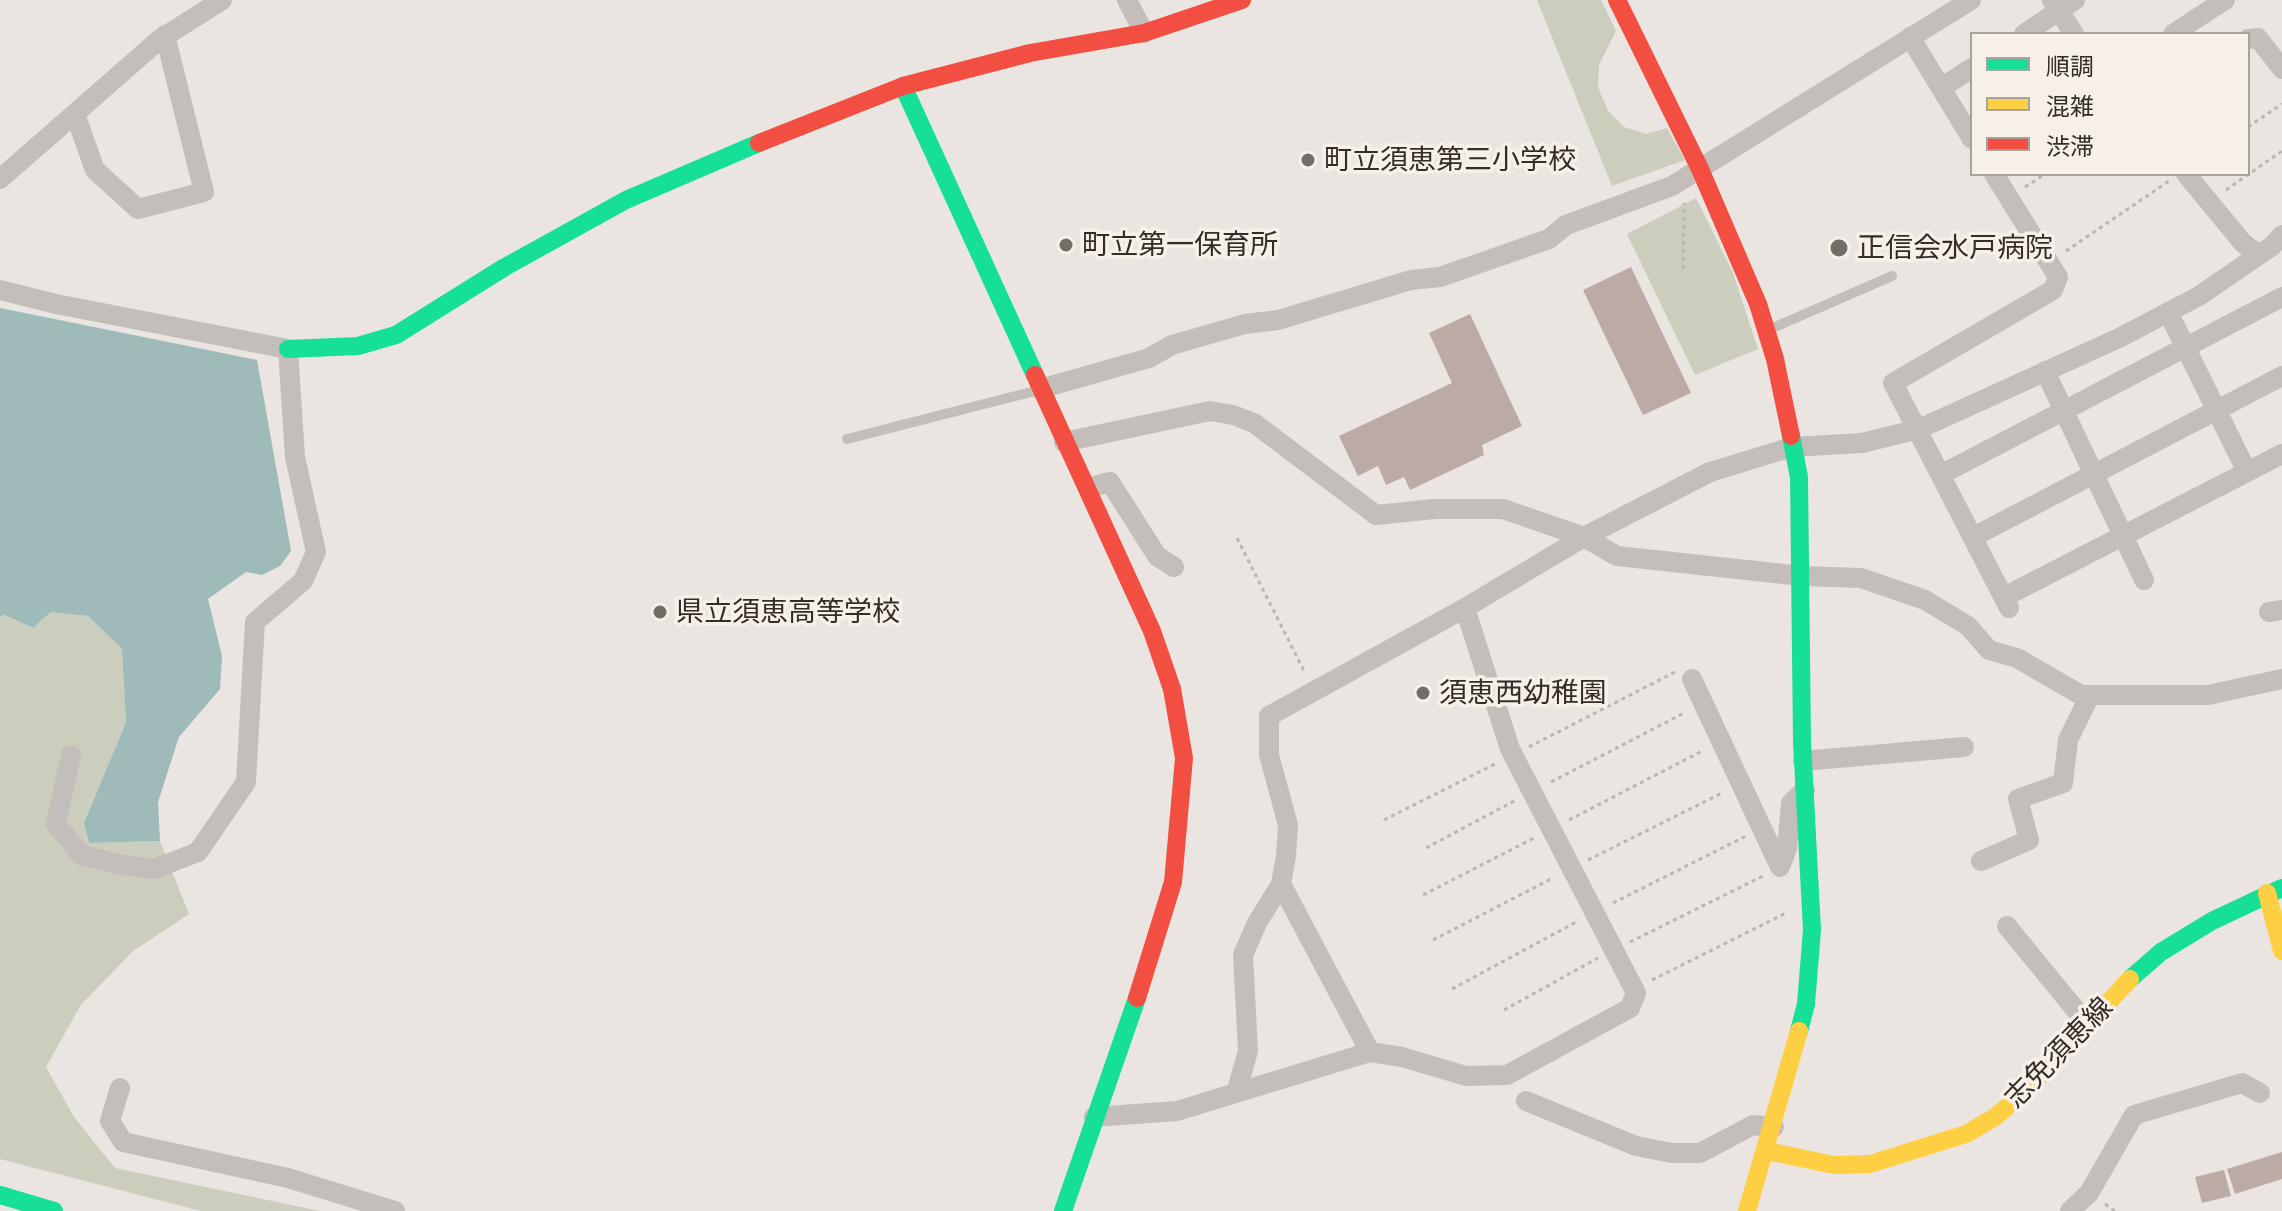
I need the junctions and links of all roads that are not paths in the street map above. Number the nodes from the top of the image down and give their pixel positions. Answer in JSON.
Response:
{"nodes":[{"id":1,"x":222,"y":0,"type":"edge"},
{"id":2,"x":1127,"y":0,"type":"edge"},
{"id":3,"x":1242,"y":0,"type":"edge"},
{"id":4,"x":1617,"y":0,"type":"edge"},
{"id":5,"x":1971,"y":0,"type":"edge"},
{"id":6,"x":2225,"y":0,"type":"edge"},
{"id":7,"x":2062,"y":4,"type":"edge"},
{"id":8,"x":2027,"y":32,"type":"edge"},
{"id":9,"x":2073,"y":32,"type":"edge"},
{"id":10,"x":2176,"y":32,"type":"edge"},
{"id":11,"x":1144,"y":33,"type":"junction"},
{"id":12,"x":165,"y":35,"type":"junction"},
{"id":13,"x":1910,"y":37,"type":"junction"},
{"id":14,"x":2250,"y":39,"type":"edge"},
{"id":15,"x":1970,"y":69,"type":"edge"},
{"id":16,"x":2282,"y":69,"type":"edge"},
{"id":17,"x":903,"y":86,"type":"junction"},
{"id":18,"x":1941,"y":88,"type":"junction"},
{"id":19,"x":75,"y":114,"type":"junction"},
{"id":20,"x":1970,"y":136,"type":"edge"},
{"id":21,"x":1700,"y":169,"type":"junction"},
{"id":22,"x":1995,"y":176,"type":"edge"},
{"id":23,"x":2188,"y":176,"type":"edge"},
{"id":24,"x":0,"y":179,"type":"edge"},
{"id":25,"x":2274,"y":248,"type":"edge"},
{"id":26,"x":1892,"y":276,"type":"dead end"},
{"id":27,"x":0,"y":290,"type":"edge"},
{"id":28,"x":2282,"y":297,"type":"edge"},
{"id":29,"x":2168,"y":312,"type":"junction"},
{"id":30,"x":1766,"y":331,"type":"junction"},
{"id":31,"x":2185,"y":348,"type":"junction"},
{"id":32,"x":288,"y":349,"type":"junction"},
{"id":33,"x":2045,"y":371,"type":"junction"},
{"id":34,"x":2282,"y":376,"type":"edge"},
{"id":35,"x":1040,"y":389,"type":"junction"},
{"id":36,"x":2217,"y":410,"type":"junction"},
{"id":37,"x":2064,"y":411,"type":"junction"},
{"id":38,"x":1919,"y":429,"type":"junction"},
{"id":39,"x":847,"y":439,"type":"dead end"},
{"id":40,"x":1064,"y":442,"type":"junction"},
{"id":41,"x":1792,"y":447,"type":"junction"},
{"id":42,"x":2282,"y":454,"type":"edge"},
{"id":43,"x":2247,"y":472,"type":"junction"},
{"id":44,"x":1942,"y":474,"type":"junction"},
{"id":45,"x":2094,"y":474,"type":"junction"},
{"id":46,"x":1088,"y":488,"type":"junction"},
{"id":47,"x":2123,"y":535,"type":"junction"},
{"id":48,"x":1584,"y":537,"type":"junction"},
{"id":49,"x":1973,"y":537,"type":"junction"},
{"id":50,"x":1174,"y":567,"type":"dead end"},
{"id":51,"x":1802,"y":576,"type":"junction"},
{"id":52,"x":2144,"y":580,"type":"dead end"},
{"id":53,"x":1465,"y":608,"type":"junction"},
{"id":54,"x":1687,"y":674,"type":"road end"},
{"id":55,"x":2282,"y":679,"type":"edge"},
{"id":56,"x":2090,"y":695,"type":"junction"},
{"id":57,"x":1964,"y":747,"type":"dead end"},
{"id":58,"x":71,"y":755,"type":"dead end"},
{"id":59,"x":1803,"y":761,"type":"junction"},
{"id":60,"x":1805,"y":790,"type":"junction"},
{"id":61,"x":1981,"y":861,"type":"dead end"},
{"id":62,"x":1281,"y":884,"type":"junction"},
{"id":63,"x":2274,"y":890,"type":"edge"},
{"id":64,"x":2007,"y":926,"type":"dead end"},
{"id":65,"x":2282,"y":930,"type":"edge"},
{"id":66,"x":2282,"y":951,"type":"edge"},
{"id":67,"x":2088,"y":1025,"type":"junction"},
{"id":68,"x":1370,"y":1052,"type":"junction"},
{"id":69,"x":120,"y":1088,"type":"dead end"},
{"id":70,"x":1237,"y":1090,"type":"junction"},
{"id":71,"x":2260,"y":1093,"type":"dead end"},
{"id":72,"x":1526,"y":1101,"type":"dead end"},
{"id":73,"x":1094,"y":1117,"type":"junction"},
{"id":74,"x":1774,"y":1127,"type":"junction"},
{"id":75,"x":1767,"y":1151,"type":"junction"},
{"id":76,"x":0,"y":1195,"type":"edge"},
{"id":77,"x":54,"y":1211,"type":"edge"},
{"id":78,"x":395,"y":1211,"type":"edge"},
{"id":79,"x":1063,"y":1211,"type":"edge"},
{"id":80,"x":1747,"y":1211,"type":"edge"},
{"id":81,"x":2070,"y":1211,"type":"edge"}],
"edges":[{"from":1,"to":12,"type":"street"},
{"from":2,"to":11,"type":"street"},
{"from":3,"to":11,"type":"main road"},
{"from":4,"to":21,"type":"main road"},
{"from":5,"to":13,"type":"street"},
{"from":6,"to":10,"type":"street"},
{"from":7,"to":8,"type":"street"},
{"from":7,"to":9,"type":"street"},
{"from":11,"to":17,"type":"main road"},
{"from":12,"to":19,"type":"street"},
{"from":12,"to":19,"type":"street"},
{"from":13,"to":18,"type":"street"},
{"from":13,"to":21,"type":"street"},
{"from":14,"to":16,"type":"street"},
{"from":15,"to":18,"type":"street"},
{"from":17,"to":32,"type":"main road"},
{"from":17,"to":35,"type":"main road"},
{"from":18,"to":20,"type":"street"},
{"from":19,"to":24,"type":"street"},
{"from":21,"to":30,"type":"main road"},
{"from":21,"to":35,"type":"street"},
{"from":22,"to":38,"type":"street"},
{"from":23,"to":25,"type":"street"},
{"from":25,"to":29,"type":"street"},
{"from":26,"to":30,"type":"lane"},
{"from":27,"to":32,"type":"street"},
{"from":28,"to":31,"type":"street"},
{"from":29,"to":31,"type":"street"},
{"from":29,"to":33,"type":"street"},
{"from":30,"to":41,"type":"main road"},
{"from":31,"to":36,"type":"street"},
{"from":31,"to":37,"type":"street"},
{"from":32,"to":58,"type":"street"},
{"from":33,"to":37,"type":"street"},
{"from":33,"to":38,"type":"street"},
{"from":34,"to":36,"type":"street"},
{"from":35,"to":39,"type":"lane"},
{"from":35,"to":40,"type":"main road"},
{"from":36,"to":43,"type":"street"},
{"from":36,"to":45,"type":"street"},
{"from":37,"to":44,"type":"street"},
{"from":37,"to":45,"type":"street"},
{"from":38,"to":41,"type":"street"},
{"from":38,"to":44,"type":"street"},
{"from":40,"to":46,"type":"main road"},
{"from":40,"to":48,"type":"street"},
{"from":41,"to":48,"type":"street"},
{"from":41,"to":51,"type":"main road"},
{"from":42,"to":43,"type":"street"},
{"from":43,"to":47,"type":"street"},
{"from":44,"to":49,"type":"street"},
{"from":45,"to":47,"type":"street"},
{"from":45,"to":49,"type":"street"},
{"from":46,"to":50,"type":"street"},
{"from":46,"to":73,"type":"main road"},
{"from":47,"to":49,"type":"street"},
{"from":47,"to":52,"type":"street"},
{"from":48,"to":51,"type":"street"},
{"from":48,"to":53,"type":"street"},
{"from":51,"to":56,"type":"street"},
{"from":51,"to":59,"type":"main road"},
{"from":53,"to":62,"type":"street"},
{"from":53,"to":68,"type":"street"},
{"from":54,"to":60,"type":"street"},
{"from":55,"to":56,"type":"street"},
{"from":56,"to":61,"type":"street"},
{"from":57,"to":59,"type":"street"},
{"from":59,"to":60,"type":"main road"},
{"from":60,"to":74,"type":"main road"},
{"from":62,"to":68,"type":"street"},
{"from":62,"to":70,"type":"street"},
{"from":63,"to":65,"type":"main road"},
{"from":63,"to":66,"type":"main road"},
{"from":63,"to":67,"type":"main road","name":"志免須恵線"},
{"from":64,"to":67,"type":"street"},
{"from":67,"to":75,"type":"main road","name":"志免須恵線"},
{"from":68,"to":70,"type":"street"},
{"from":69,"to":78,"type":"street"},
{"from":70,"to":73,"type":"street"},
{"from":71,"to":81,"type":"street"},
{"from":72,"to":74,"type":"street"},
{"from":73,"to":79,"type":"main road"},
{"from":74,"to":75,"type":"main road"},
{"from":75,"to":80,"type":"main road"},
{"from":76,"to":77,"type":"main road"}]}
